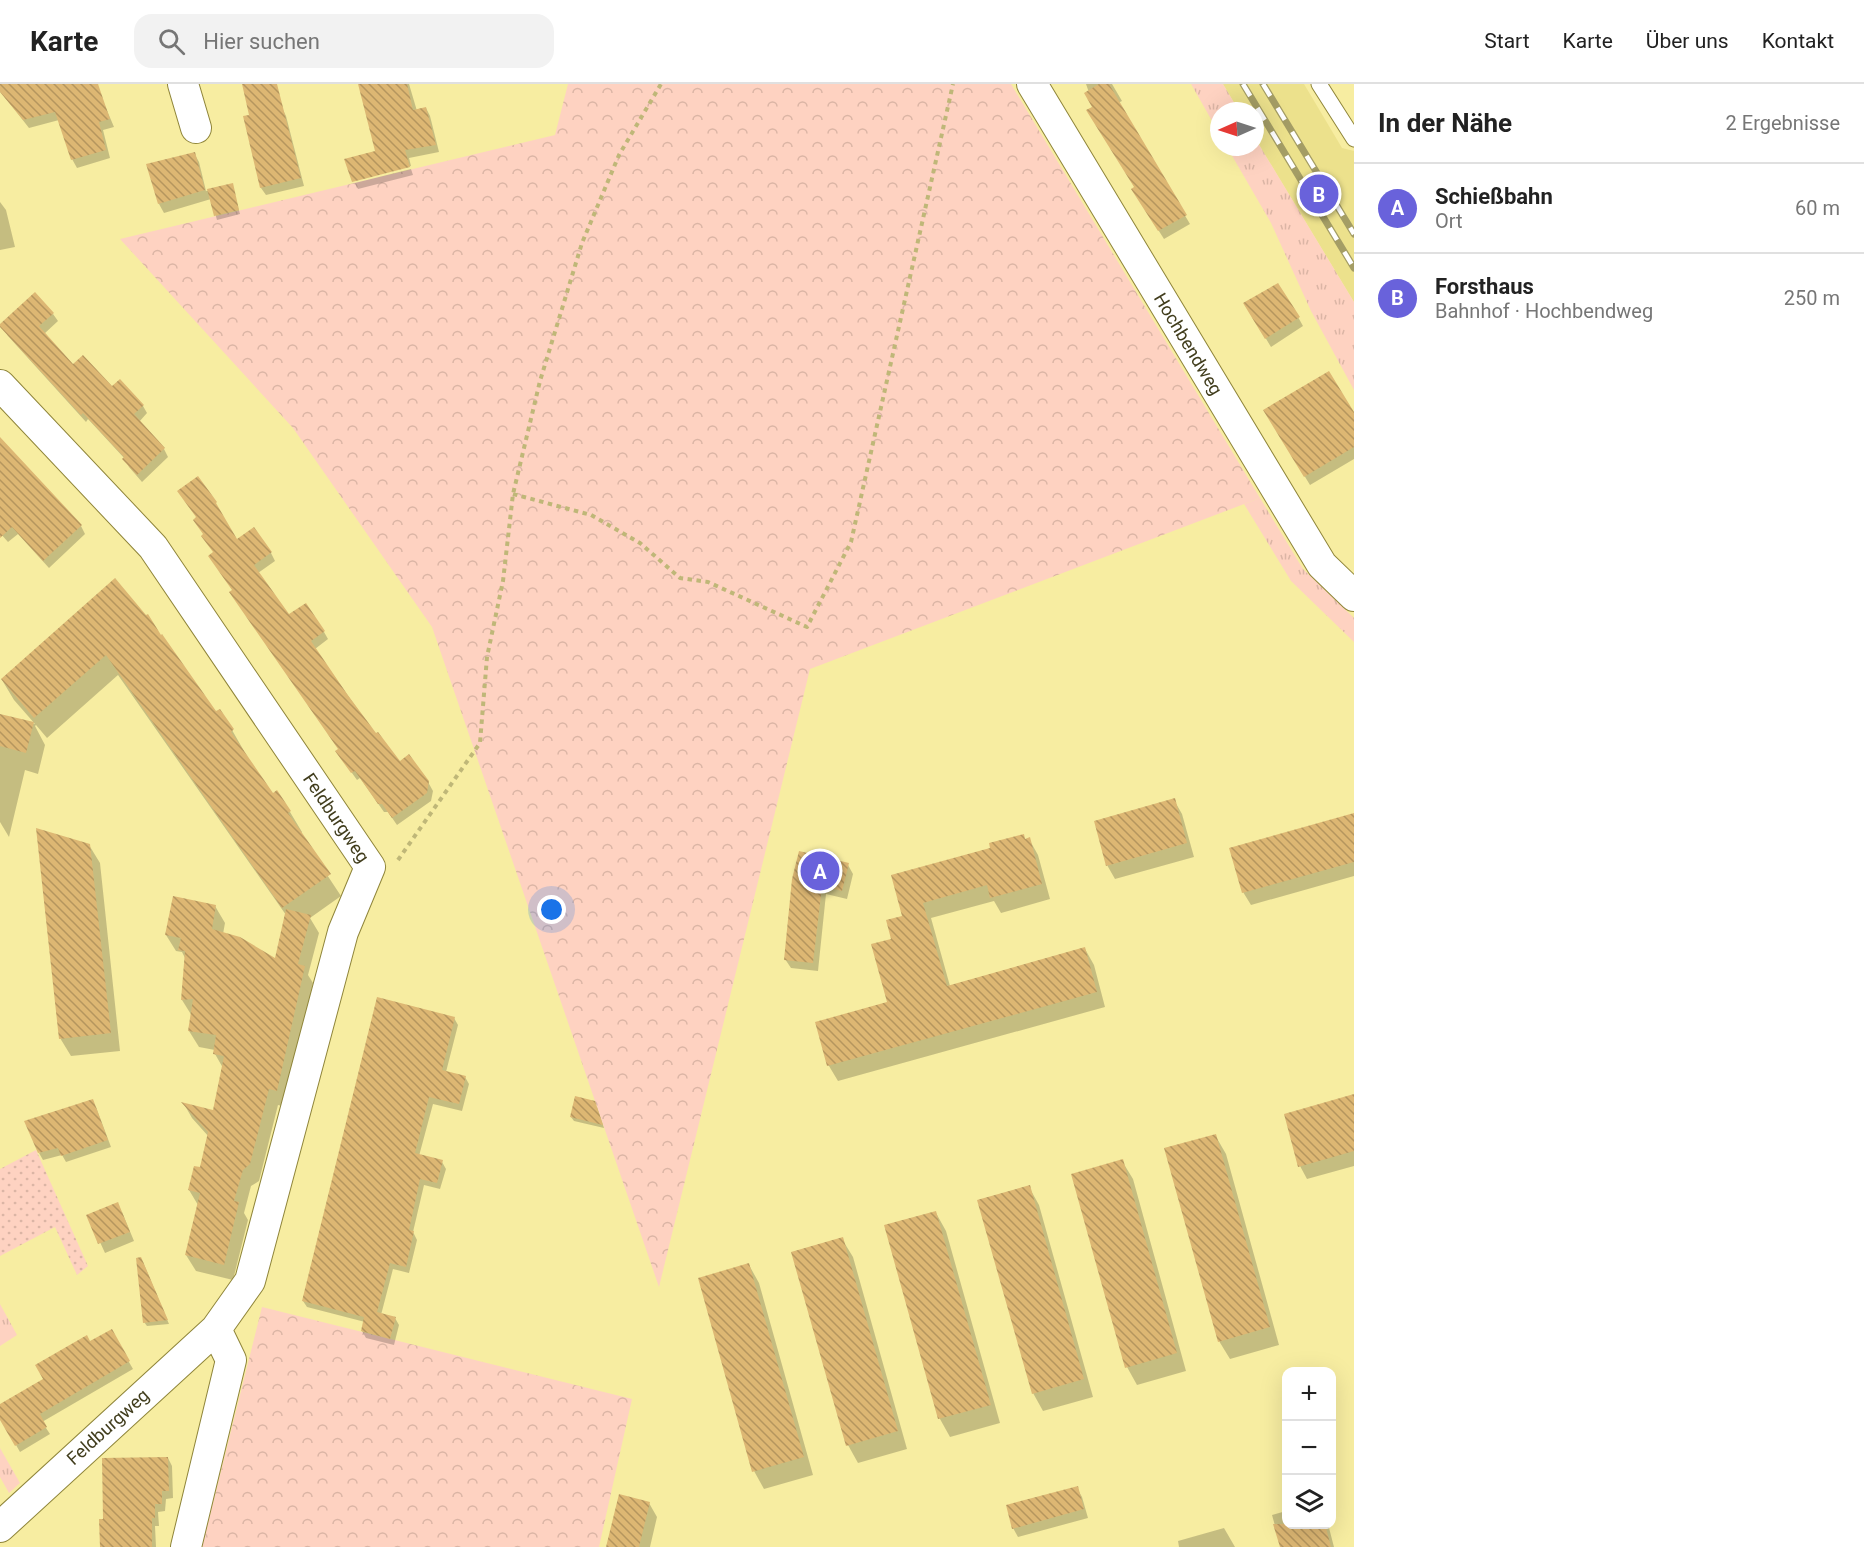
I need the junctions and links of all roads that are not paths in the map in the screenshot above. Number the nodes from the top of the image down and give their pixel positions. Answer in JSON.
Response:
{"nodes":[{"id":1,"x":183,"y":84,"type":"edge"},
{"id":2,"x":1032,"y":84,"type":"edge"},
{"id":3,"x":1319,"y":84,"type":"edge"},
{"id":4,"x":196,"y":128,"type":"dead end"},
{"id":5,"x":1354,"y":139,"type":"edge"},
{"id":6,"x":0,"y":385,"type":"edge"},
{"id":7,"x":1354,"y":596,"type":"edge"},
{"id":8,"x":216,"y":1329,"type":"junction"},
{"id":9,"x":0,"y":1527,"type":"edge"},
{"id":10,"x":186,"y":1547,"type":"edge"}],
"edges":[{"from":1,"to":4,"type":"street"},
{"from":2,"to":7,"type":"street","name":"Hochbendweg"},
{"from":3,"to":5,"type":"lane"},
{"from":6,"to":8,"type":"street","name":"Feldburgweg"},
{"from":8,"to":9,"type":"street","name":"Feldburgweg"},
{"from":8,"to":10,"type":"street"}]}
